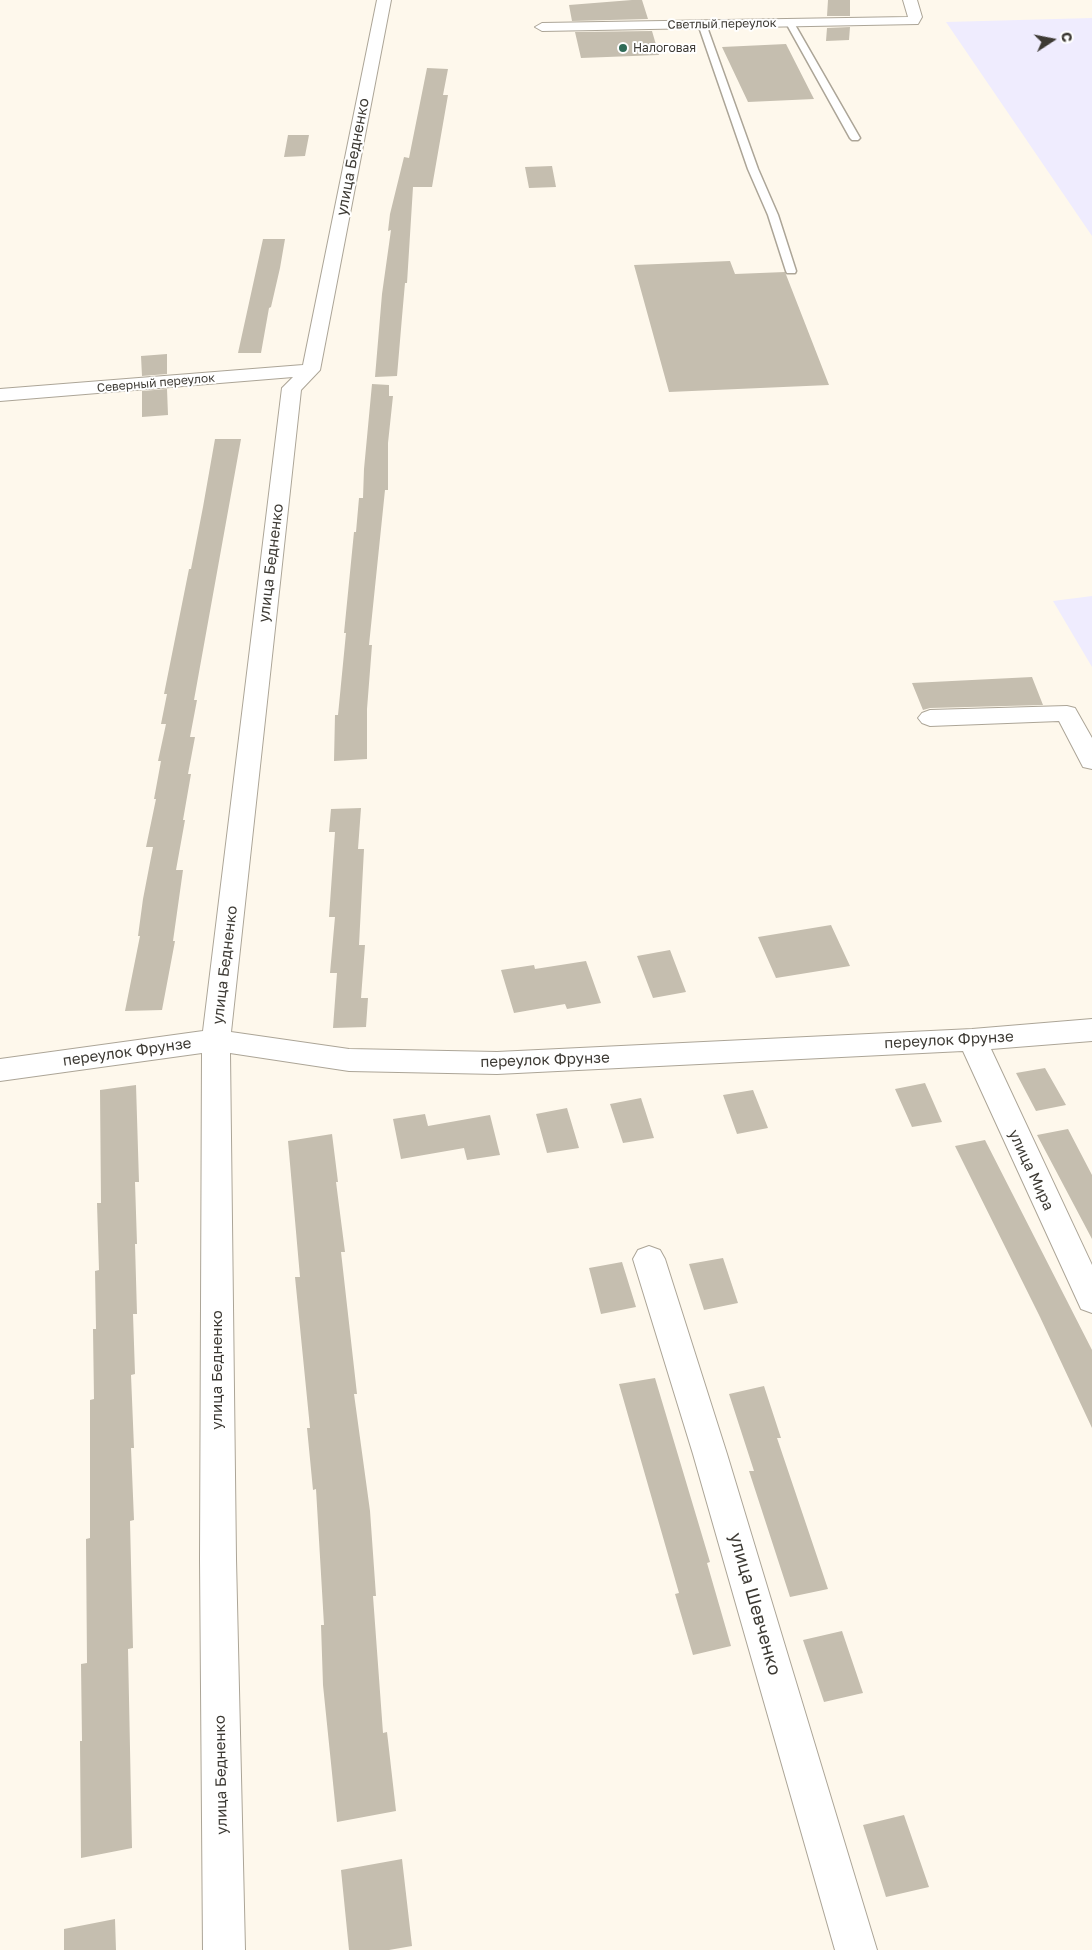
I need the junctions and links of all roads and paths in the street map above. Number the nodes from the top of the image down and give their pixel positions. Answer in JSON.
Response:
{"nodes":[{"id":1,"x":384,"y":0,"type":"edge"},
{"id":2,"x":910,"y":0,"type":"edge"},
{"id":3,"x":790,"y":23,"type":"junction"},
{"id":4,"x":702,"y":24,"type":"junction"},
{"id":5,"x":542,"y":27,"type":"dead end"},
{"id":6,"x":855,"y":138,"type":"dead end"},
{"id":7,"x":791,"y":271,"type":"dead end"},
{"id":8,"x":311,"y":370,"type":"junction"},
{"id":9,"x":0,"y":396,"type":"edge"},
{"id":10,"x":930,"y":718,"type":"dead end"},
{"id":11,"x":1092,"y":761,"type":"edge"},
{"id":12,"x":1092,"y":1030,"type":"edge"},
{"id":13,"x":216,"y":1040,"type":"junction"},
{"id":14,"x":972,"y":1040,"type":"junction"},
{"id":15,"x":0,"y":1070,"type":"edge"},
{"id":16,"x":649,"y":1259,"type":"dead end"},
{"id":17,"x":1092,"y":1299,"type":"edge"},
{"id":18,"x":224,"y":1950,"type":"edge"},
{"id":19,"x":856,"y":1950,"type":"edge"}],
"edges":[{"from":1,"to":8,"type":"street","name":"улица Бедненко"},
{"from":2,"to":3,"type":"street","name":"Светлый переулок"},
{"from":3,"to":4,"type":"street","name":"Светлый переулок"},
{"from":3,"to":6,"type":"lane"},
{"from":4,"to":5,"type":"street","name":"Светлый переулок"},
{"from":4,"to":7,"type":"lane"},
{"from":8,"to":9,"type":"street","name":"Северный переулок"},
{"from":8,"to":13,"type":"street","name":"улица Бедненко"},
{"from":10,"to":11,"type":"street"},
{"from":12,"to":14,"type":"street","name":"переулок Фрунзе"},
{"from":13,"to":14,"type":"street","name":"переулок Фрунзе"},
{"from":13,"to":15,"type":"street","name":"переулок Фрунзе"},
{"from":13,"to":18,"type":"street","name":"улица Бедненко"},
{"from":14,"to":17,"type":"street","name":"улица Мира"},
{"from":16,"to":19,"type":"street","name":"улица Шевченко"}]}
